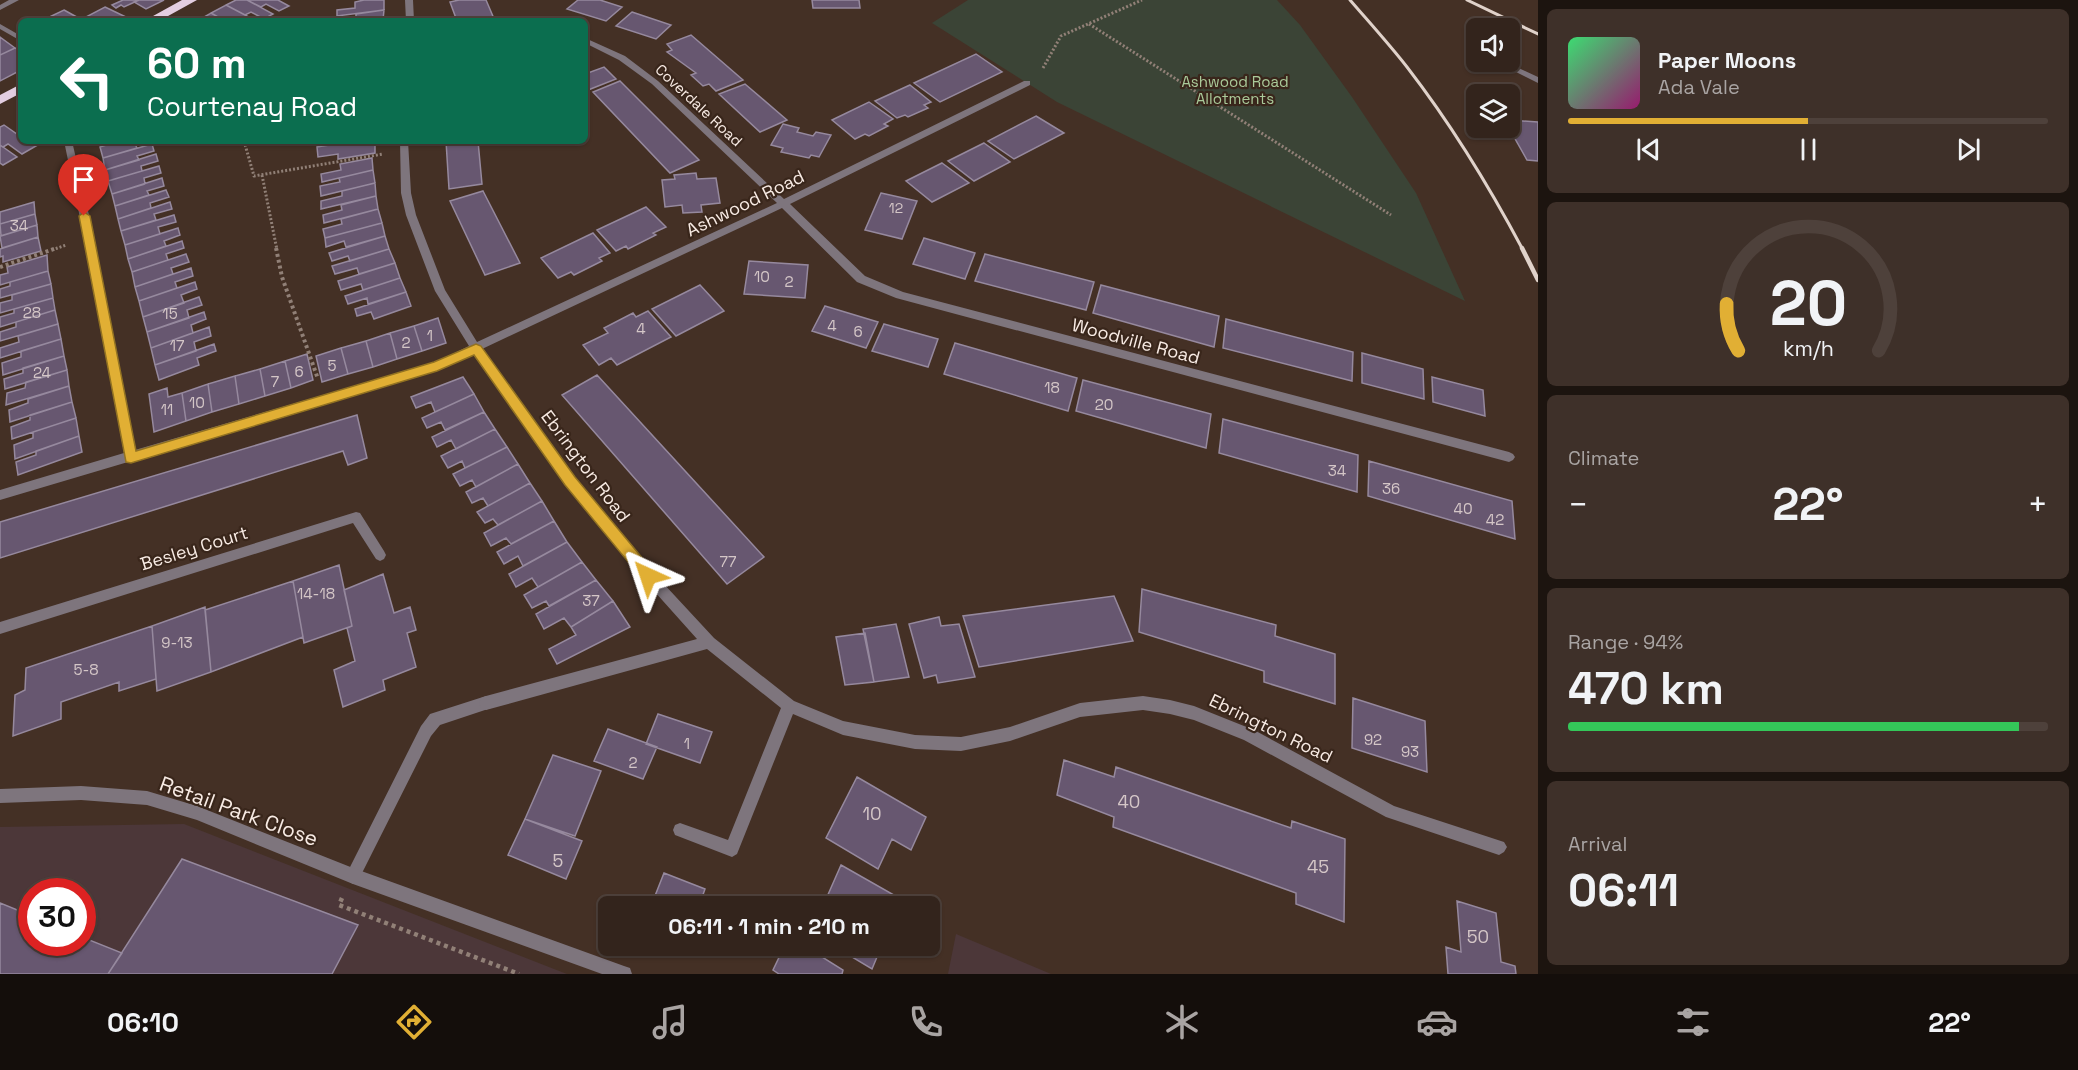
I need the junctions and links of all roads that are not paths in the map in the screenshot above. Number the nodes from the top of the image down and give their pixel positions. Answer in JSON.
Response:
{"nodes":[{"id":1,"x":15,"y":0,"type":"edge"},
{"id":2,"x":191,"y":0,"type":"edge"},
{"id":3,"x":409,"y":0,"type":"edge"},
{"id":4,"x":0,"y":8,"type":"edge"},
{"id":5,"x":156,"y":18,"type":"edge"},
{"id":6,"x":411,"y":18,"type":"edge"},
{"id":7,"x":0,"y":26,"type":"edge"},
{"id":8,"x":18,"y":37,"type":"edge"},
{"id":9,"x":588,"y":41,"type":"edge"},
{"id":10,"x":1520,"y":71,"type":"edge"},
{"id":11,"x":1538,"y":80,"type":"edge"},
{"id":12,"x":1027,"y":83,"type":"road end"},
{"id":13,"x":18,"y":90,"type":"edge"},
{"id":14,"x":0,"y":100,"type":"edge"},
{"id":15,"x":69,"y":144,"type":"edge"},
{"id":16,"x":404,"y":146,"type":"edge"},
{"id":17,"x":784,"y":203,"type":"junction"},
{"id":18,"x":476,"y":349,"type":"junction"},
{"id":19,"x":1509,"y":457,"type":"dead end"},
{"id":20,"x":131,"y":458,"type":"junction"},
{"id":21,"x":0,"y":495,"type":"edge"},
{"id":22,"x":380,"y":555,"type":"dead end"},
{"id":23,"x":0,"y":628,"type":"edge"},
{"id":24,"x":709,"y":642,"type":"junction"},
{"id":25,"x":789,"y":706,"type":"junction"},
{"id":26,"x":0,"y":796,"type":"edge"},
{"id":27,"x":680,"y":830,"type":"dead end"},
{"id":28,"x":1499,"y":847,"type":"dead end"},
{"id":29,"x":353,"y":876,"type":"junction"},
{"id":30,"x":624,"y":974,"type":"edge"}],
"edges":[{"from":1,"to":4,"type":"street"},
{"from":2,"to":5,"type":"highway"},
{"from":3,"to":6,"type":"street"},
{"from":7,"to":8,"type":"street"},
{"from":9,"to":17,"type":"street","name":"Coverdale Road"},
{"from":10,"to":11,"type":"street"},
{"from":12,"to":17,"type":"street","name":"Ashwood Road"},
{"from":13,"to":14,"type":"highway"},
{"from":15,"to":20,"type":"street"},
{"from":16,"to":18,"type":"street","name":"Ebrington Road"},
{"from":17,"to":18,"type":"street","name":"Ashwood Road"},
{"from":17,"to":19,"type":"street","name":"Woodville Road"},
{"from":18,"to":20,"type":"street","name":"Ashwood Road"},
{"from":18,"to":24,"type":"street","name":"Ebrington Road"},
{"from":20,"to":21,"type":"street","name":"Ashwood Road"},
{"from":22,"to":23,"type":"street","name":"Besley Court"},
{"from":24,"to":25,"type":"street","name":"Ebrington Road"},
{"from":24,"to":29,"type":"street"},
{"from":25,"to":27,"type":"street"},
{"from":25,"to":28,"type":"street","name":"Ebrington Road"},
{"from":26,"to":29,"type":"street","name":"Retail Park Close"},
{"from":29,"to":30,"type":"street","name":"Retail Park Close"}]}
